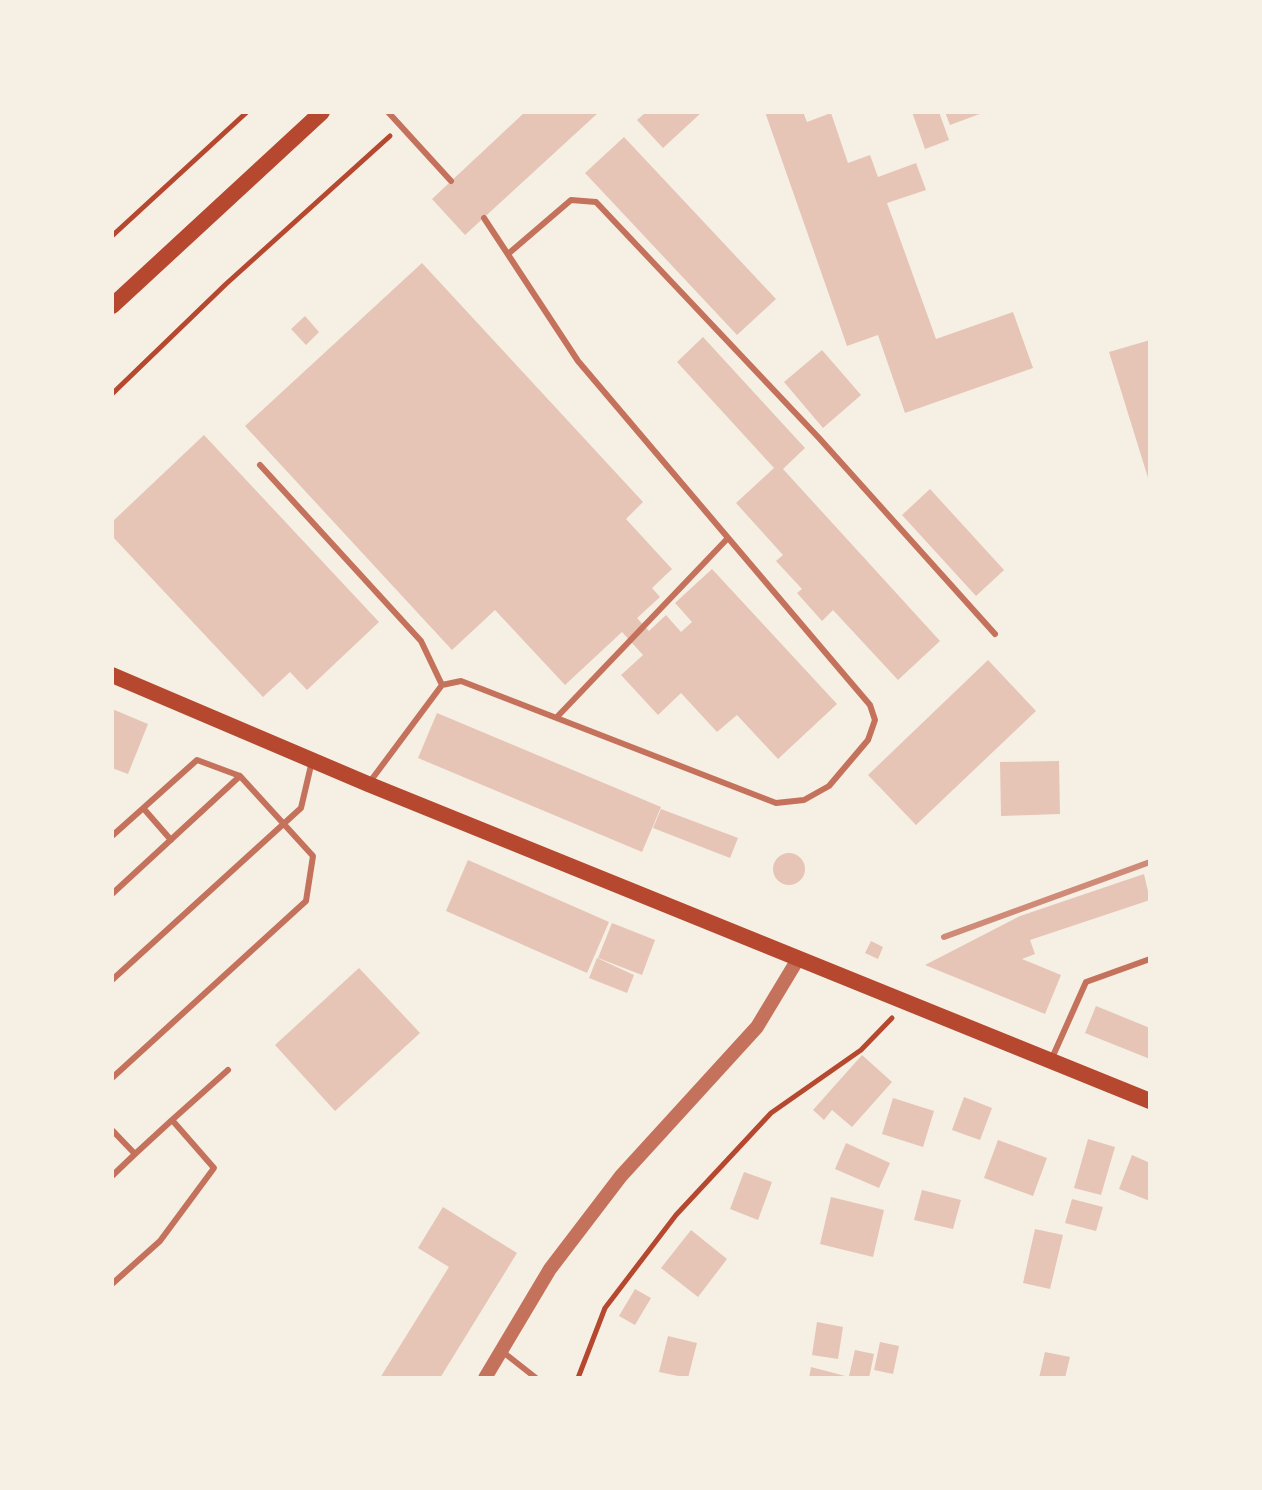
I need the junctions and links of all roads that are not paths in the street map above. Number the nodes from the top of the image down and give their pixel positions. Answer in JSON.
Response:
{"nodes":[{"id":1,"x":322,"y":112,"type":"edge"},
{"id":2,"x":388,"y":112,"type":"edge"},
{"id":3,"x":451,"y":181,"type":"dead end"},
{"id":4,"x":484,"y":218,"type":"dead end"},
{"id":5,"x":508,"y":254,"type":"junction"},
{"id":6,"x":112,"y":306,"type":"edge"},
{"id":7,"x":260,"y":465,"type":"dead end"},
{"id":8,"x":728,"y":538,"type":"junction"},
{"id":9,"x":995,"y":634,"type":"dead end"},
{"id":10,"x":112,"y":675,"type":"edge"},
{"id":11,"x":442,"y":685,"type":"junction"},
{"id":12,"x":557,"y":717,"type":"junction"},
{"id":13,"x":312,"y":761,"type":"junction"},
{"id":14,"x":240,"y":776,"type":"junction"},
{"id":15,"x":368,"y":784,"type":"junction"},
{"id":16,"x":144,"y":809,"type":"junction"},
{"id":17,"x":284,"y":823,"type":"junction"},
{"id":18,"x":112,"y":836,"type":"edge"},
{"id":19,"x":171,"y":840,"type":"junction"},
{"id":20,"x":112,"y":894,"type":"edge"},
{"id":21,"x":798,"y":959,"type":"junction"},
{"id":22,"x":1150,"y":959,"type":"edge"},
{"id":23,"x":112,"y":980,"type":"edge"},
{"id":24,"x":1051,"y":1061,"type":"junction"},
{"id":25,"x":228,"y":1070,"type":"dead end"},
{"id":26,"x":112,"y":1078,"type":"edge"},
{"id":27,"x":1150,"y":1101,"type":"edge"},
{"id":28,"x":172,"y":1120,"type":"junction"},
{"id":29,"x":112,"y":1130,"type":"edge"},
{"id":30,"x":135,"y":1154,"type":"junction"},
{"id":31,"x":112,"y":1176,"type":"edge"},
{"id":32,"x":112,"y":1284,"type":"edge"},
{"id":33,"x":500,"y":1349,"type":"junction"},
{"id":34,"x":485,"y":1378,"type":"edge"},
{"id":35,"x":536,"y":1378,"type":"edge"}],
"edges":[{"from":1,"to":6,"type":"main road"},
{"from":2,"to":3,"type":"lane"},
{"from":4,"to":5,"type":"lane"},
{"from":5,"to":8,"type":"lane"},
{"from":5,"to":9,"type":"lane"},
{"from":7,"to":11,"type":"lane"},
{"from":8,"to":12,"type":"lane"},
{"from":8,"to":12,"type":"lane"},
{"from":10,"to":13,"type":"main road"},
{"from":11,"to":12,"type":"lane"},
{"from":11,"to":15,"type":"lane"},
{"from":13,"to":15,"type":"main road"},
{"from":13,"to":17,"type":"lane"},
{"from":14,"to":16,"type":"lane"},
{"from":14,"to":17,"type":"lane"},
{"from":14,"to":19,"type":"lane"},
{"from":15,"to":21,"type":"main road"},
{"from":16,"to":18,"type":"lane"},
{"from":16,"to":19,"type":"lane"},
{"from":17,"to":23,"type":"lane"},
{"from":17,"to":26,"type":"lane"},
{"from":19,"to":20,"type":"lane"},
{"from":21,"to":24,"type":"main road"},
{"from":21,"to":33,"type":"street"},
{"from":22,"to":24,"type":"lane"},
{"from":24,"to":27,"type":"main road"},
{"from":25,"to":28,"type":"lane"},
{"from":28,"to":30,"type":"lane"},
{"from":28,"to":32,"type":"lane"},
{"from":29,"to":30,"type":"lane"},
{"from":30,"to":31,"type":"lane"},
{"from":33,"to":34,"type":"street"},
{"from":33,"to":35,"type":"lane"}]}
